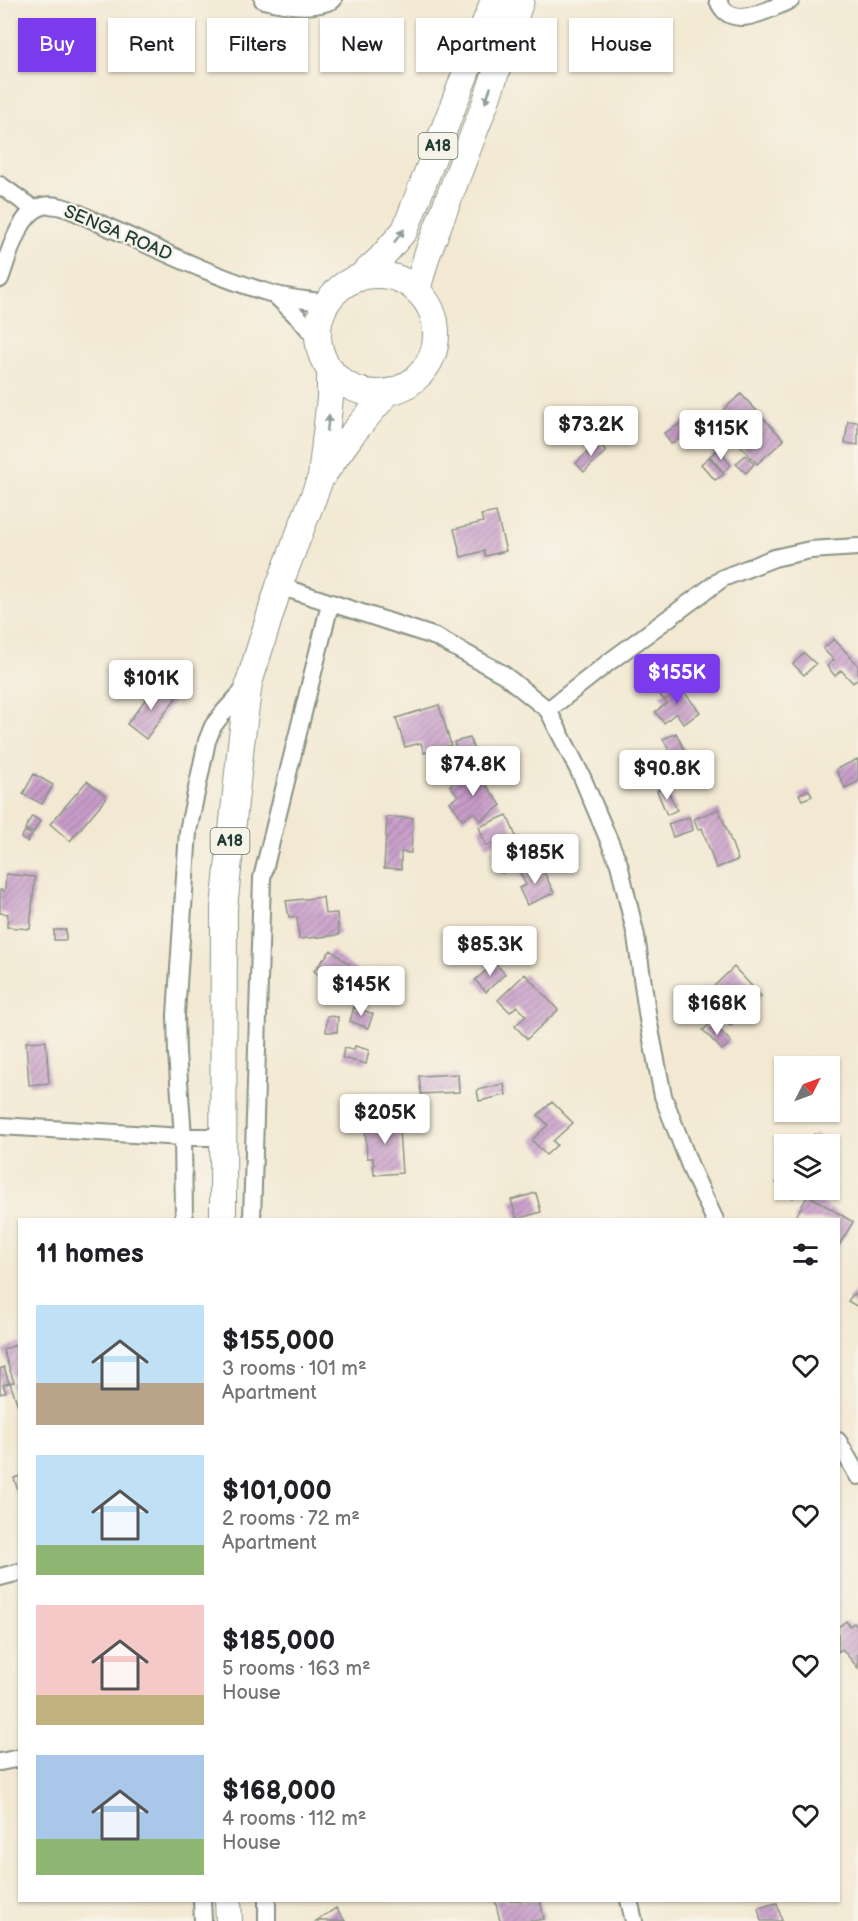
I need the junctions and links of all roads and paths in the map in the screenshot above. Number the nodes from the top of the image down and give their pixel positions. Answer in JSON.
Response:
{"nodes":[{"id":1,"x":263,"y":0,"type":"edge"},
{"id":2,"x":333,"y":0,"type":"edge"},
{"id":3,"x":494,"y":0,"type":"edge"},
{"id":4,"x":521,"y":0,"type":"edge"},
{"id":5,"x":718,"y":0,"type":"edge"},
{"id":6,"x":791,"y":0,"type":"edge"},
{"id":7,"x":0,"y":185,"type":"edge"},
{"id":8,"x":35,"y":210,"type":"junction"},
{"id":9,"x":359,"y":278,"type":"junction"},
{"id":10,"x":0,"y":279,"type":"edge"},
{"id":11,"x":417,"y":290,"type":"junction"},
{"id":12,"x":275,"y":295,"type":"junction"},
{"id":13,"x":327,"y":303,"type":"junction"},
{"id":14,"x":318,"y":340,"type":"junction"},
{"id":15,"x":330,"y":369,"type":"junction"},
{"id":16,"x":387,"y":393,"type":"junction"},
{"id":17,"x":321,"y":477,"type":"junction"},
{"id":18,"x":858,"y":547,"type":"edge"},
{"id":19,"x":279,"y":586,"type":"junction"},
{"id":20,"x":330,"y":604,"type":"junction"},
{"id":21,"x":249,"y":683,"type":"junction"},
{"id":22,"x":548,"y":710,"type":"junction"},
{"id":23,"x":0,"y":1126,"type":"edge"},
{"id":24,"x":183,"y":1137,"type":"junction"},
{"id":25,"x":224,"y":1137,"type":"junction"},
{"id":26,"x":184,"y":1218,"type":"edge"},
{"id":27,"x":223,"y":1218,"type":"edge"},
{"id":28,"x":252,"y":1218,"type":"edge"},
{"id":29,"x":714,"y":1218,"type":"edge"},
{"id":30,"x":840,"y":1444,"type":"edge"},
{"id":31,"x":858,"y":1476,"type":"edge"},
{"id":32,"x":18,"y":1572,"type":"edge"},
{"id":33,"x":0,"y":1576,"type":"edge"},
{"id":34,"x":18,"y":1758,"type":"edge"},
{"id":35,"x":0,"y":1762,"type":"edge"},
{"id":36,"x":202,"y":1902,"type":"edge"},
{"id":37,"x":228,"y":1902,"type":"edge"},
{"id":38,"x":267,"y":1902,"type":"edge"},
{"id":39,"x":629,"y":1902,"type":"edge"},
{"id":40,"x":203,"y":1921,"type":"edge"},
{"id":41,"x":229,"y":1921,"type":"edge"},
{"id":42,"x":267,"y":1921,"type":"edge"},
{"id":43,"x":634,"y":1921,"type":"edge"}],
"edges":[{"from":1,"to":2,"type":"street"},
{"from":9,"to":3,"type":"highway","number":"A18","one_way":true},
{"from":4,"to":11,"type":"highway","number":"A18","one_way":true},
{"from":5,"to":6,"type":"street"},
{"from":7,"to":8,"type":"street"},
{"from":8,"to":10,"type":"street"},
{"from":8,"to":12,"type":"street","name":"SENGA ROAD"},
{"from":9,"to":11,"type":"highway"},
{"from":9,"to":13,"type":"highway","number":"A18"},
{"from":11,"to":16,"type":"highway","number":"A18"},
{"from":12,"to":13,"type":"street","name":"SENGA ROAD"},
{"from":12,"to":14,"type":"street","name":"SENGA ROAD"},
{"from":13,"to":14,"type":"highway"},
{"from":14,"to":15,"type":"highway","number":"A18"},
{"from":15,"to":16,"type":"highway","number":"A18"},
{"from":17,"to":15,"type":"highway","number":"A18","one_way":true},
{"from":16,"to":17,"type":"highway","number":"A18"},
{"from":17,"to":19,"type":"highway","number":"A18"},
{"from":18,"to":22,"type":"street"},
{"from":19,"to":20,"type":"street"},
{"from":19,"to":21,"type":"highway","number":"A18"},
{"from":20,"to":22,"type":"street"},
{"from":20,"to":28,"type":"street"},
{"from":21,"to":24,"type":"street"},
{"from":21,"to":25,"type":"highway","number":"A18"},
{"from":22,"to":29,"type":"street"},
{"from":23,"to":24,"type":"street"},
{"from":24,"to":25,"type":"street"},
{"from":24,"to":26,"type":"street"},
{"from":25,"to":27,"type":"highway","number":"A18"},
{"from":30,"to":31,"type":"street"},
{"from":32,"to":33,"type":"street"},
{"from":34,"to":35,"type":"street"},
{"from":36,"to":40,"type":"street"},
{"from":37,"to":41,"type":"highway"},
{"from":38,"to":42,"type":"street"},
{"from":39,"to":43,"type":"street"}]}
